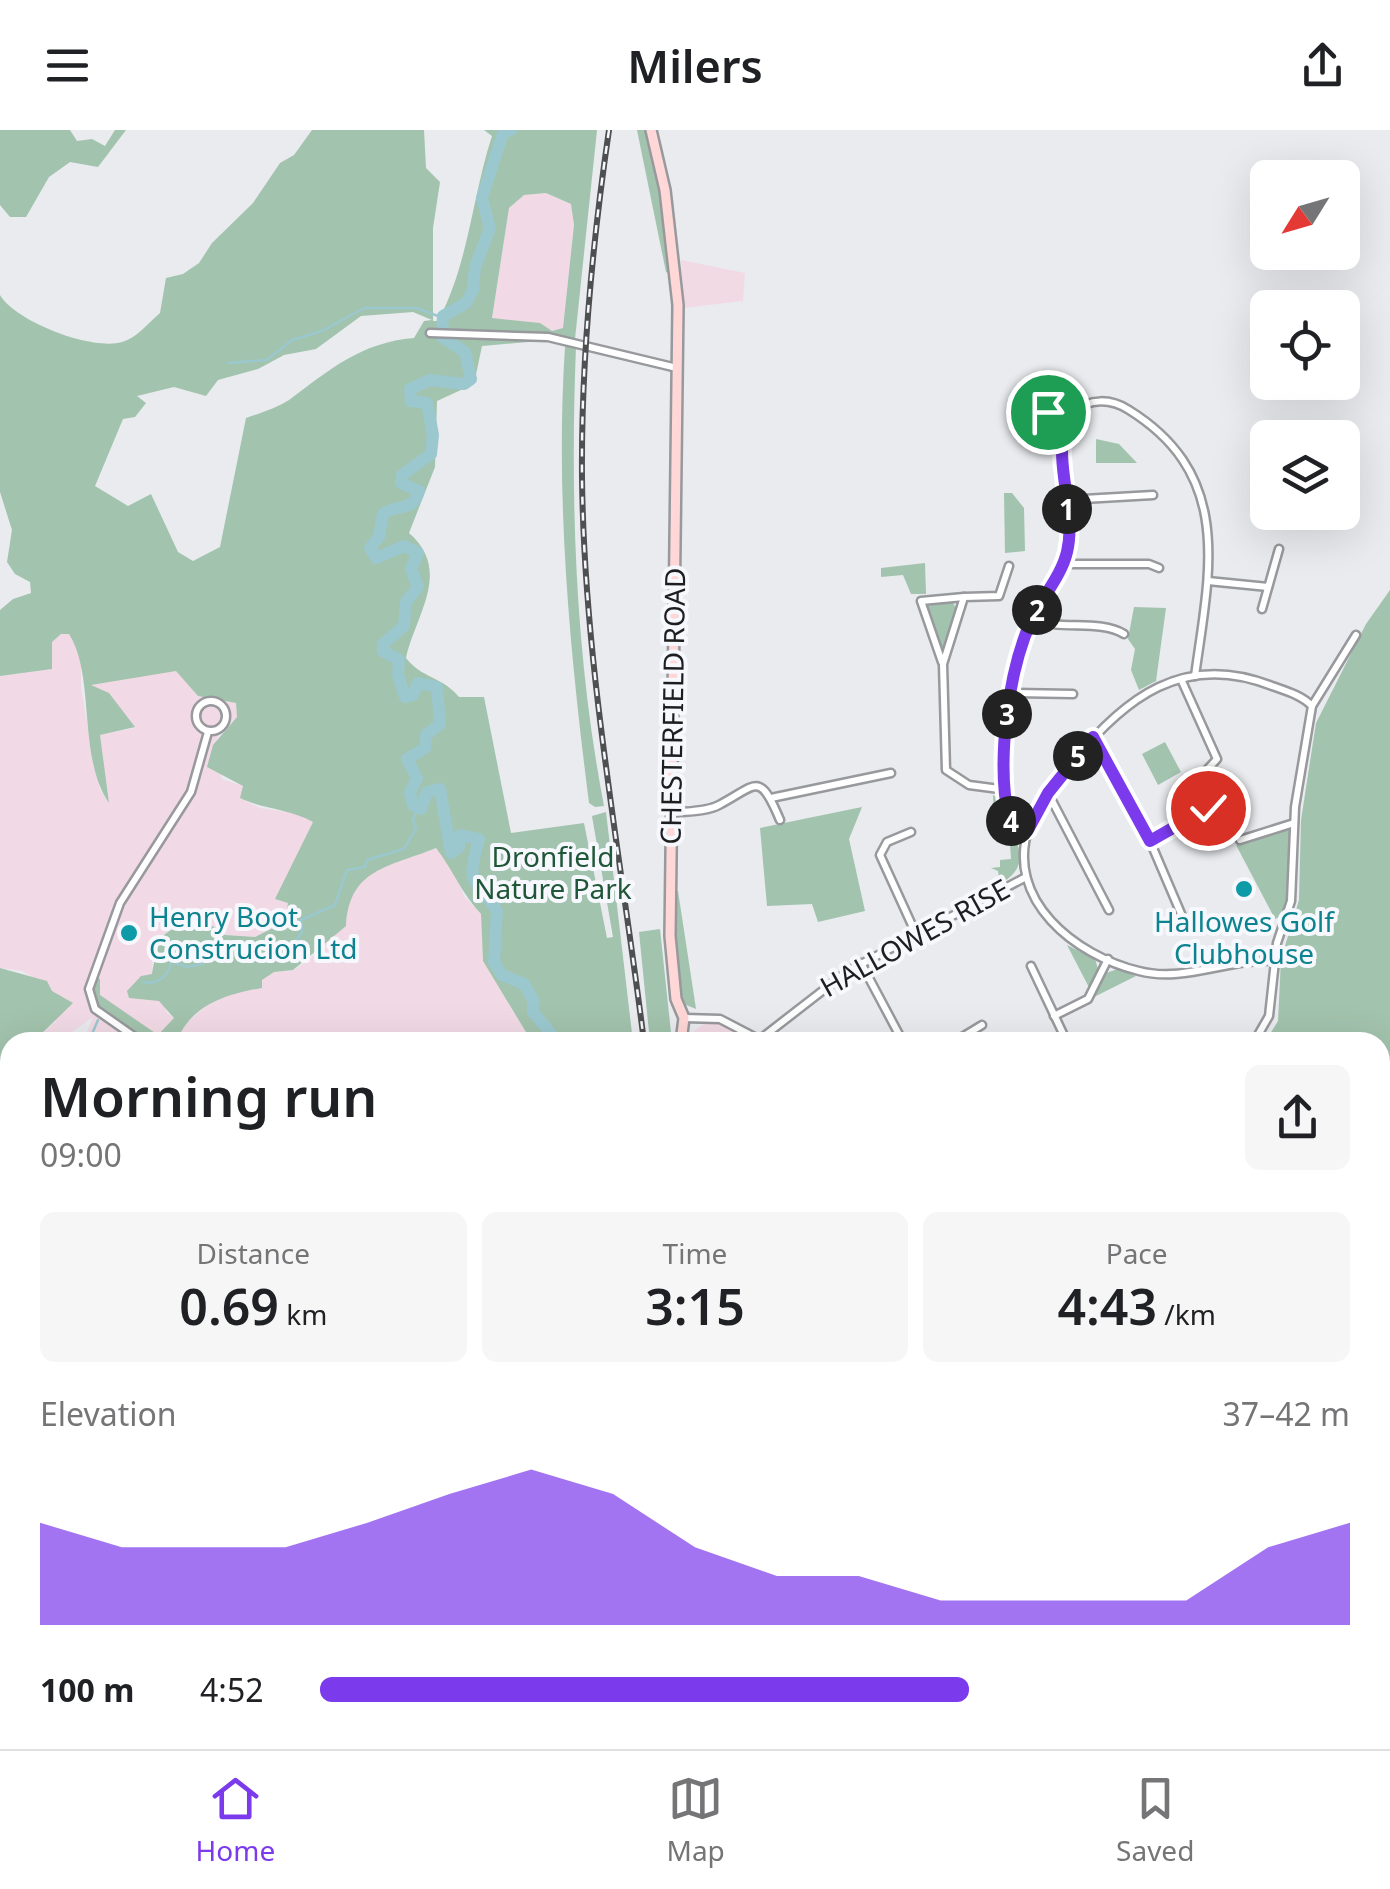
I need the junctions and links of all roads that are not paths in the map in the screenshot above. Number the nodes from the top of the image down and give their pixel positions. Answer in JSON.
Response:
{"nodes":[{"id":1,"x":651,"y":130,"type":"edge"},
{"id":2,"x":432,"y":333,"type":"dead end"},
{"id":3,"x":678,"y":368,"type":"junction"},
{"id":4,"x":1066,"y":422,"type":"junction"},
{"id":5,"x":1026,"y":434,"type":"dead end"},
{"id":6,"x":1152,"y":495,"type":"dead end"},
{"id":7,"x":1066,"y":500,"type":"junction"},
{"id":8,"x":1280,"y":549,"type":"dead end"},
{"id":9,"x":1063,"y":564,"type":"junction"},
{"id":10,"x":1008,"y":566,"type":"dead end"},
{"id":11,"x":1159,"y":568,"type":"dead end"},
{"id":12,"x":1208,"y":581,"type":"junction"},
{"id":13,"x":1268,"y":587,"type":"junction"},
{"id":14,"x":964,"y":597,"type":"junction"},
{"id":15,"x":1262,"y":609,"type":"dead end"},
{"id":16,"x":1032,"y":620,"type":"junction"},
{"id":17,"x":1124,"y":634,"type":"dead end"},
{"id":18,"x":1356,"y":635,"type":"dead end"},
{"id":19,"x":943,"y":664,"type":"junction"},
{"id":20,"x":1194,"y":676,"type":"junction"},
{"id":21,"x":1181,"y":679,"type":"junction"},
{"id":22,"x":1008,"y":693,"type":"junction"},
{"id":23,"x":1074,"y":694,"type":"dead end"},
{"id":24,"x":1312,"y":706,"type":"junction"},
{"id":25,"x":208,"y":732,"type":"junction"},
{"id":26,"x":1093,"y":737,"type":"junction"},
{"id":27,"x":1206,"y":772,"type":"dead end"},
{"id":28,"x":891,"y":773,"type":"dead end"},
{"id":29,"x":1007,"y":790,"type":"junction"},
{"id":30,"x":1048,"y":793,"type":"junction"},
{"id":31,"x":771,"y":798,"type":"junction"},
{"id":32,"x":1208,"y":808,"type":"dead end"},
{"id":33,"x":671,"y":813,"type":"junction"},
{"id":34,"x":780,"y":820,"type":"dead end"},
{"id":35,"x":1294,"y":823,"type":"junction"},
{"id":36,"x":1028,"y":830,"type":"junction"},
{"id":37,"x":912,"y":832,"type":"dead end"},
{"id":38,"x":1240,"y":840,"type":"dead end"},
{"id":39,"x":1150,"y":841,"type":"junction"},
{"id":40,"x":1026,"y":877,"type":"junction"},
{"id":41,"x":1109,"y":910,"type":"dead end"},
{"id":42,"x":1182,"y":916,"type":"dead end"},
{"id":43,"x":916,"y":934,"type":"junction"},
{"id":44,"x":1108,"y":959,"type":"junction"},
{"id":45,"x":1274,"y":962,"type":"junction"},
{"id":46,"x":861,"y":963,"type":"junction"},
{"id":47,"x":1032,"y":966,"type":"dead end"},
{"id":48,"x":1054,"y":1016,"type":"junction"},
{"id":49,"x":684,"y":1018,"type":"junction"},
{"id":50,"x":982,"y":1025,"type":"dead end"},
{"id":51,"x":128,"y":1032,"type":"edge"},
{"id":52,"x":683,"y":1032,"type":"edge"},
{"id":53,"x":745,"y":1032,"type":"edge"},
{"id":54,"x":772,"y":1032,"type":"edge"},
{"id":55,"x":898,"y":1032,"type":"edge"},
{"id":56,"x":970,"y":1032,"type":"edge"},
{"id":57,"x":1061,"y":1032,"type":"edge"},
{"id":58,"x":1261,"y":1032,"type":"edge"}],
"edges":[{"from":1,"to":3,"type":"main road","name":"CHESTERFIELD ROAD"},
{"from":2,"to":3,"type":"street"},
{"from":3,"to":33,"type":"main road","name":"CHESTERFIELD ROAD"},
{"from":4,"to":5,"type":"street"},
{"from":4,"to":7,"type":"street"},
{"from":4,"to":12,"type":"street"},
{"from":6,"to":7,"type":"street"},
{"from":7,"to":9,"type":"street"},
{"from":8,"to":13,"type":"street"},
{"from":9,"to":11,"type":"street"},
{"from":9,"to":16,"type":"street"},
{"from":10,"to":14,"type":"street"},
{"from":12,"to":13,"type":"street"},
{"from":12,"to":20,"type":"street"},
{"from":13,"to":15,"type":"street"},
{"from":14,"to":19,"type":"street"},
{"from":14,"to":19,"type":"street"},
{"from":16,"to":17,"type":"street"},
{"from":16,"to":22,"type":"street"},
{"from":18,"to":24,"type":"street"},
{"from":19,"to":29,"type":"street"},
{"from":20,"to":21,"type":"street"},
{"from":20,"to":24,"type":"street"},
{"from":21,"to":26,"type":"street"},
{"from":21,"to":27,"type":"street"},
{"from":22,"to":23,"type":"street"},
{"from":22,"to":29,"type":"street"},
{"from":24,"to":35,"type":"street"},
{"from":25,"to":25,"type":"street"},
{"from":25,"to":51,"type":"street"},
{"from":26,"to":30,"type":"street"},
{"from":26,"to":39,"type":"street"},
{"from":28,"to":31,"type":"street"},
{"from":29,"to":36,"type":"street"},
{"from":30,"to":36,"type":"street"},
{"from":30,"to":41,"type":"street"},
{"from":31,"to":33,"type":"street"},
{"from":31,"to":34,"type":"street"},
{"from":32,"to":39,"type":"street"},
{"from":33,"to":49,"type":"main road","name":"CHESTERFIELD ROAD"},
{"from":35,"to":38,"type":"street"},
{"from":35,"to":45,"type":"street"},
{"from":36,"to":40,"type":"street"},
{"from":37,"to":43,"type":"street"},
{"from":39,"to":42,"type":"street"},
{"from":40,"to":43,"type":"street","name":"HALLOWES RISE"},
{"from":40,"to":44,"type":"street"},
{"from":43,"to":46,"type":"street","name":"HALLOWES RISE"},
{"from":44,"to":45,"type":"street"},
{"from":44,"to":48,"type":"street"},
{"from":45,"to":58,"type":"street"},
{"from":46,"to":54,"type":"street","name":"HALLOWES RISE"},
{"from":46,"to":55,"type":"street"},
{"from":47,"to":48,"type":"street"},
{"from":48,"to":57,"type":"street"},
{"from":49,"to":52,"type":"main road","name":"CHESTERFIELD ROAD"},
{"from":49,"to":53,"type":"street"},
{"from":50,"to":56,"type":"street"}]}
